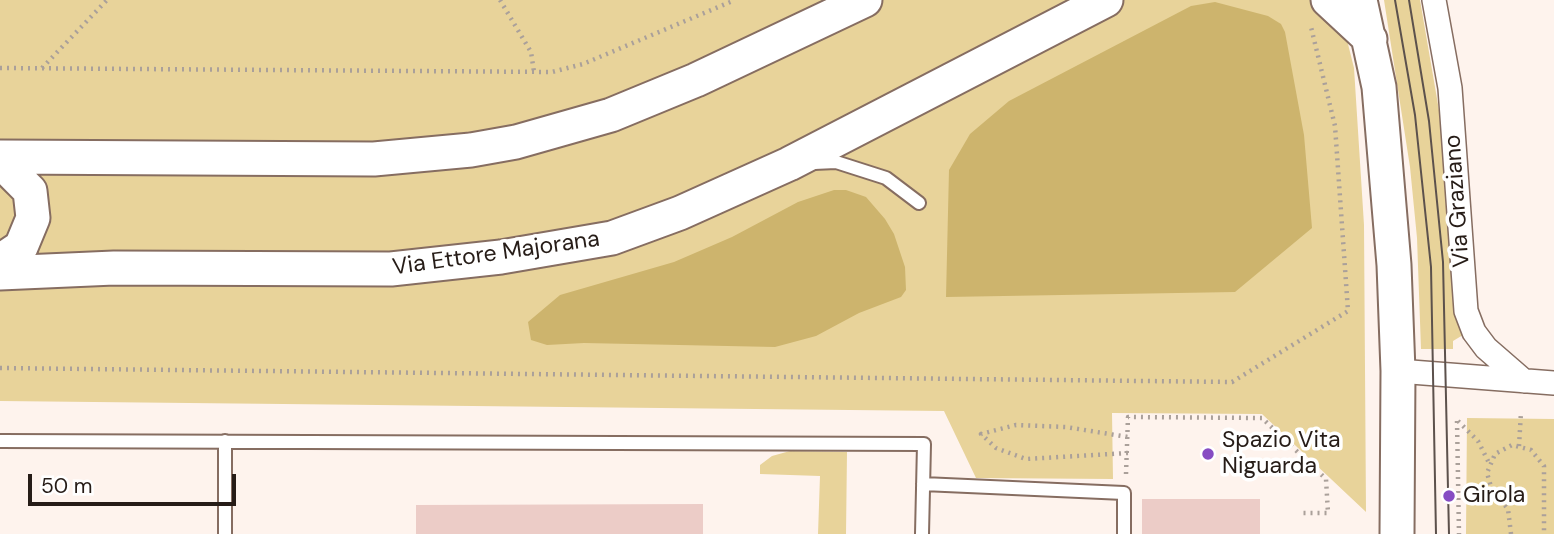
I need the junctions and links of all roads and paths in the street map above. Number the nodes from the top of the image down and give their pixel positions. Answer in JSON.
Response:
{"nodes":[{"id":1,"x":107,"y":0,"type":"edge"},
{"id":2,"x":500,"y":0,"type":"edge"},
{"id":3,"x":735,"y":0,"type":"edge"},
{"id":4,"x":865,"y":0,"type":"edge"},
{"id":5,"x":1106,"y":0,"type":"edge"},
{"id":6,"x":1360,"y":0,"type":"edge"},
{"id":7,"x":1434,"y":0,"type":"edge"},
{"id":8,"x":1319,"y":13,"type":"edge"},
{"id":9,"x":1370,"y":39,"type":"junction"},
{"id":10,"x":0,"y":68,"type":"edge"},
{"id":11,"x":41,"y":69,"type":"junction"},
{"id":12,"x":534,"y":72,"type":"junction"},
{"id":13,"x":0,"y":159,"type":"edge"},
{"id":14,"x":789,"y":164,"type":"junction"},
{"id":15,"x":919,"y":203,"type":"dead end"},
{"id":16,"x":0,"y":261,"type":"edge"},
{"id":17,"x":0,"y":273,"type":"edge"},
{"id":18,"x":0,"y":368,"type":"edge"},
{"id":19,"x":1398,"y":371,"type":"junction"},
{"id":20,"x":1524,"y":381,"type":"junction"},
{"id":21,"x":1554,"y":383,"type":"edge"},
{"id":22,"x":1521,"y":412,"type":"dead end"},
{"id":23,"x":1128,"y":437,"type":"junction"},
{"id":24,"x":0,"y":441,"type":"edge"},
{"id":25,"x":225,"y":441,"type":"junction"},
{"id":26,"x":1519,"y":446,"type":"junction"},
{"id":27,"x":1128,"y":453,"type":"junction"},
{"id":28,"x":1489,"y":463,"type":"junction"},
{"id":29,"x":923,"y":484,"type":"junction"},
{"id":30,"x":1124,"y":492,"type":"junction"},
{"id":31,"x":1298,"y":513,"type":"dead end"},
{"id":32,"x":225,"y":534,"type":"edge"},
{"id":33,"x":922,"y":534,"type":"edge"},
{"id":34,"x":1125,"y":534,"type":"edge"},
{"id":35,"x":1397,"y":534,"type":"edge"},
{"id":36,"x":1459,"y":534,"type":"edge"},
{"id":37,"x":1511,"y":534,"type":"edge"},
{"id":38,"x":1544,"y":534,"type":"edge"}],
"edges":[{"from":1,"to":11,"type":"path"},
{"from":2,"to":12,"type":"path"},
{"from":3,"to":12,"type":"path"},
{"from":4,"to":13,"type":"street"},
{"from":5,"to":14,"type":"street","name":"Via Ettore Majorana"},
{"from":6,"to":9,"type":"street"},
{"from":7,"to":20,"type":"street","name":"Via Graziano"},
{"from":8,"to":9,"type":"street"},
{"from":8,"to":18,"type":"path"},
{"from":9,"to":19,"type":"street"},
{"from":10,"to":11,"type":"path"},
{"from":11,"to":12,"type":"path"},
{"from":13,"to":16,"type":"street"},
{"from":14,"to":15,"type":"lane"},
{"from":14,"to":17,"type":"street","name":"Via Ettore Majorana"},
{"from":19,"to":20,"type":"street"},
{"from":19,"to":35,"type":"street"},
{"from":20,"to":21,"type":"street"},
{"from":22,"to":26,"type":"path"},
{"from":23,"to":27,"type":"path"},
{"from":23,"to":27,"type":"path"},
{"from":23,"to":31,"type":"path"},
{"from":24,"to":25,"type":"lane"},
{"from":25,"to":29,"type":"lane"},
{"from":25,"to":32,"type":"lane"},
{"from":26,"to":28,"type":"path"},
{"from":26,"to":38,"type":"path"},
{"from":27,"to":30,"type":"path"},
{"from":28,"to":36,"type":"path"},
{"from":28,"to":37,"type":"path"},
{"from":29,"to":30,"type":"lane"},
{"from":29,"to":33,"type":"lane"},
{"from":30,"to":34,"type":"lane"}]}
